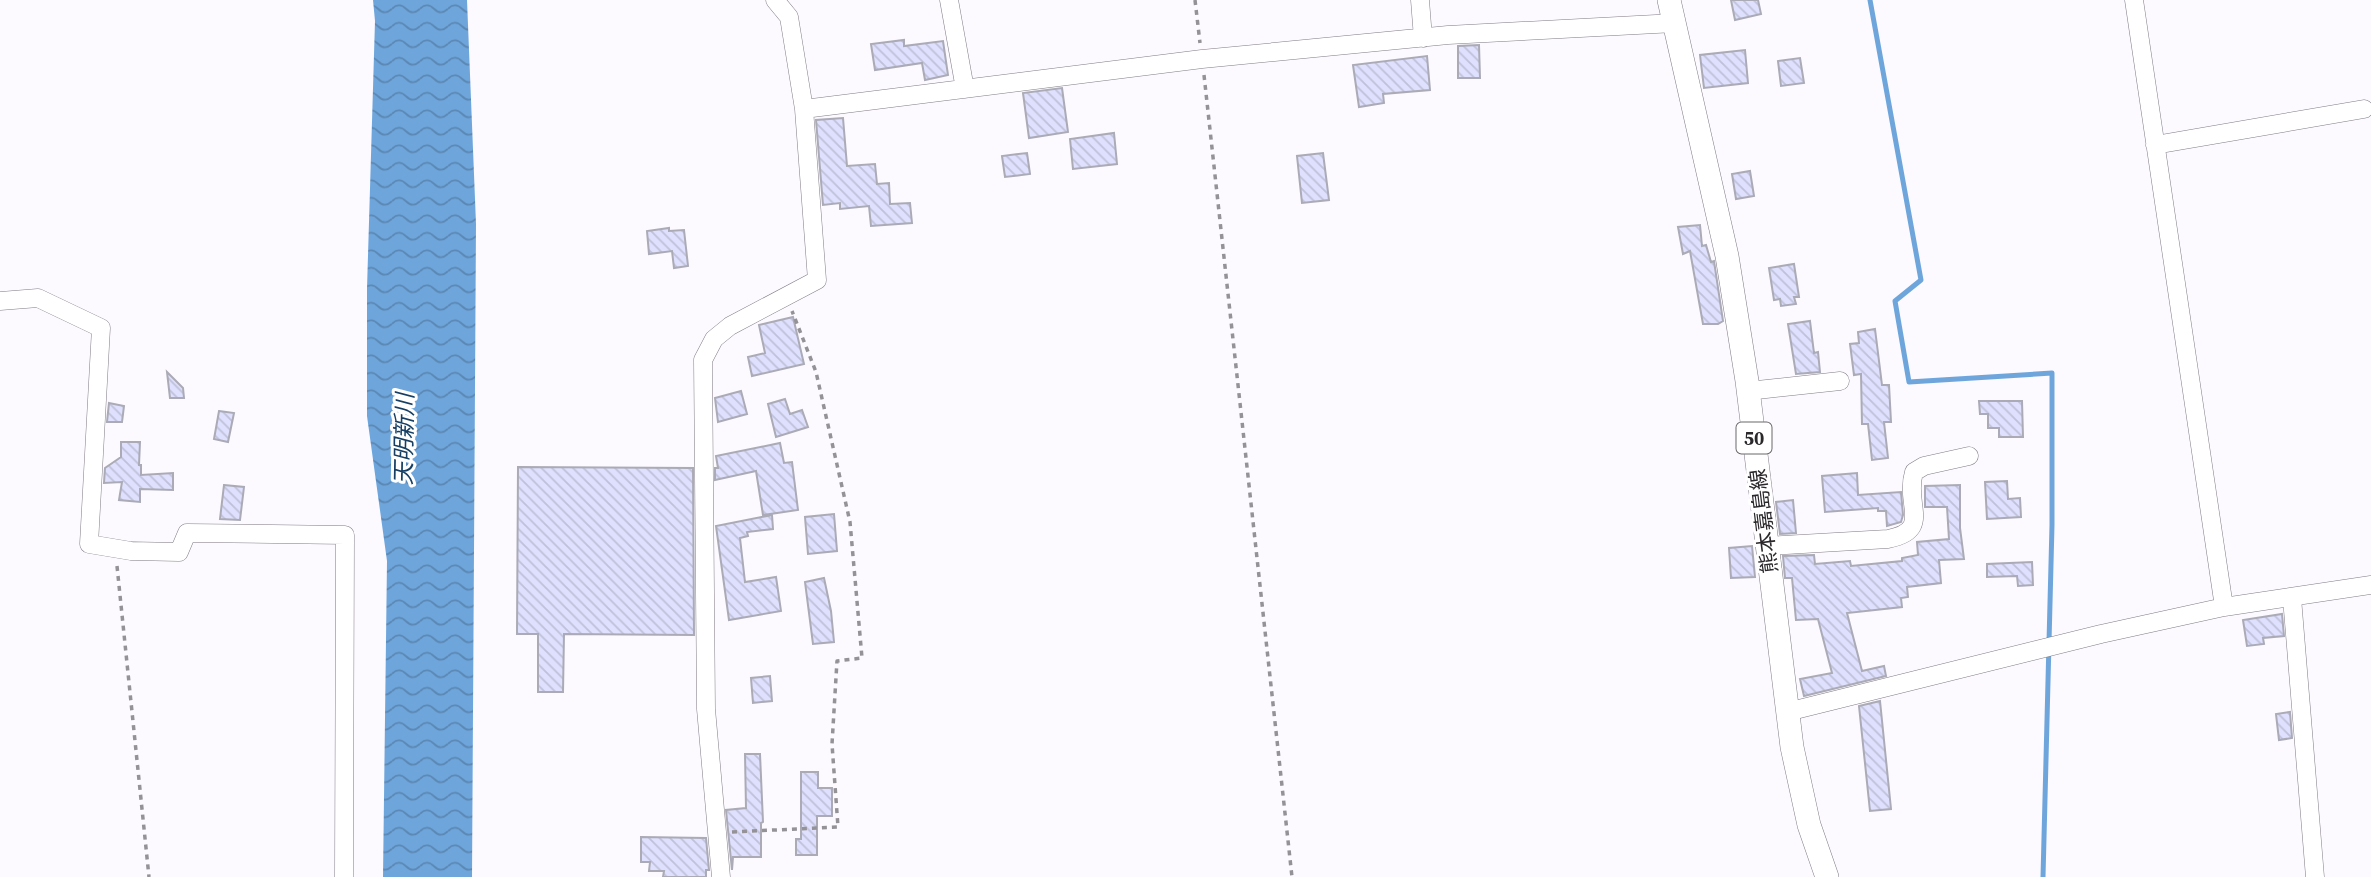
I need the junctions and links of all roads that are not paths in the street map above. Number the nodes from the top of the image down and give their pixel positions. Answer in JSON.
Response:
{"nodes":[{"id":1,"x":775,"y":0,"type":"edge"},
{"id":2,"x":949,"y":0,"type":"edge"},
{"id":3,"x":1420,"y":0,"type":"edge"},
{"id":4,"x":1669,"y":0,"type":"edge"},
{"id":5,"x":2134,"y":0,"type":"edge"},
{"id":6,"x":1675,"y":23,"type":"junction"},
{"id":7,"x":1423,"y":38,"type":"junction"},
{"id":8,"x":965,"y":89,"type":"junction"},
{"id":9,"x":804,"y":109,"type":"junction"},
{"id":10,"x":2364,"y":109,"type":"dead end"},
{"id":11,"x":2155,"y":145,"type":"junction"},
{"id":12,"x":0,"y":301,"type":"edge"},
{"id":13,"x":1840,"y":381,"type":"dead end"},
{"id":14,"x":1748,"y":391,"type":"junction"},
{"id":15,"x":1969,"y":456,"type":"dead end"},
{"id":16,"x":1767,"y":546,"type":"junction"},
{"id":17,"x":2371,"y":585,"type":"edge"},
{"id":18,"x":2292,"y":598,"type":"junction"},
{"id":19,"x":2224,"y":607,"type":"junction"},
{"id":20,"x":1787,"y":712,"type":"junction"},
{"id":21,"x":344,"y":877,"type":"edge"},
{"id":22,"x":721,"y":877,"type":"edge"},
{"id":23,"x":1827,"y":877,"type":"edge"},
{"id":24,"x":2315,"y":877,"type":"edge"}],
"edges":[{"from":1,"to":9,"type":"street"},
{"from":2,"to":8,"type":"street"},
{"from":3,"to":7,"type":"street"},
{"from":4,"to":6,"type":"main road","name":"熊本嘉島線","number":"50"},
{"from":5,"to":11,"type":"street"},
{"from":6,"to":7,"type":"street"},
{"from":6,"to":14,"type":"main road","name":"熊本嘉島線","number":"50"},
{"from":7,"to":8,"type":"street"},
{"from":8,"to":9,"type":"street"},
{"from":9,"to":22,"type":"street"},
{"from":10,"to":11,"type":"street"},
{"from":11,"to":19,"type":"street"},
{"from":12,"to":21,"type":"street"},
{"from":13,"to":14,"type":"street"},
{"from":14,"to":16,"type":"main road","name":"熊本嘉島線","number":"50"},
{"from":15,"to":16,"type":"street"},
{"from":16,"to":20,"type":"main road","name":"熊本嘉島線","number":"50"},
{"from":17,"to":18,"type":"street"},
{"from":18,"to":19,"type":"street"},
{"from":18,"to":24,"type":"street"},
{"from":19,"to":20,"type":"street"},
{"from":20,"to":23,"type":"main road","name":"熊本嘉島線","number":"50"}]}
